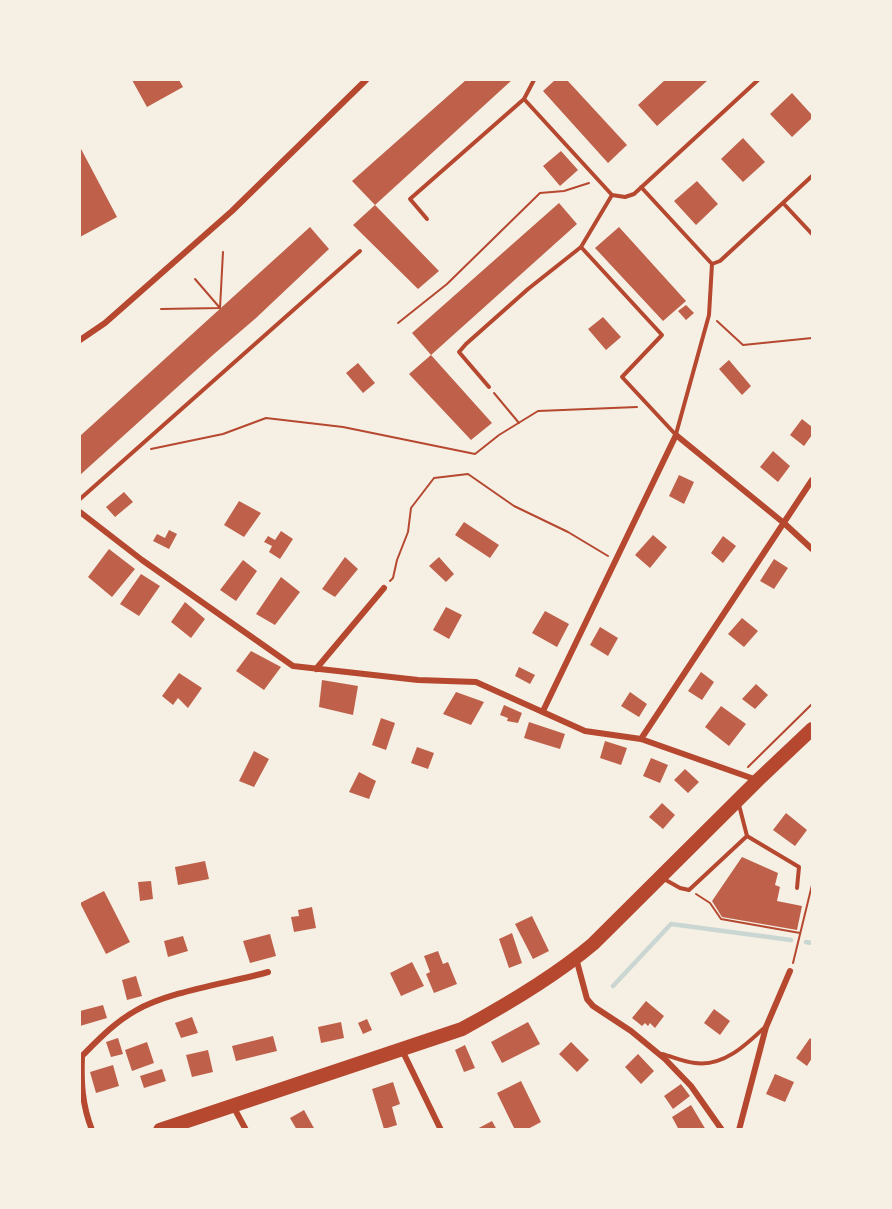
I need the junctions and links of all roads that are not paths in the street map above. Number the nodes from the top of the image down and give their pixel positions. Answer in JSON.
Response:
{"nodes":[{"id":1,"x":366,"y":80,"type":"edge"},
{"id":2,"x":534,"y":80,"type":"edge"},
{"id":3,"x":759,"y":80,"type":"edge"},
{"id":4,"x":524,"y":99,"type":"junction"},
{"id":5,"x":813,"y":176,"type":"edge"},
{"id":6,"x":641,"y":187,"type":"junction"},
{"id":7,"x":612,"y":195,"type":"junction"},
{"id":8,"x":783,"y":202,"type":"junction"},
{"id":9,"x":426,"y":219,"type":"dead end"},
{"id":10,"x":813,"y":234,"type":"edge"},
{"id":11,"x":581,"y":247,"type":"junction"},
{"id":12,"x":360,"y":251,"type":"dead end"},
{"id":13,"x":712,"y":264,"type":"junction"},
{"id":14,"x":80,"y":340,"type":"edge"},
{"id":15,"x":489,"y":387,"type":"road end"},
{"id":16,"x":676,"y":435,"type":"junction"},
{"id":17,"x":813,"y":480,"type":"edge"},
{"id":18,"x":80,"y":499,"type":"edge"},
{"id":19,"x":80,"y":512,"type":"edge"},
{"id":20,"x":785,"y":524,"type":"junction"},
{"id":21,"x":813,"y":549,"type":"edge"},
{"id":22,"x":384,"y":588,"type":"road end"},
{"id":23,"x":315,"y":669,"type":"junction"},
{"id":24,"x":543,"y":711,"type":"junction"},
{"id":25,"x":813,"y":729,"type":"edge"},
{"id":26,"x":641,"y":739,"type":"junction"},
{"id":27,"x":758,"y":780,"type":"junction"},
{"id":28,"x":738,"y":800,"type":"junction"},
{"id":29,"x":747,"y":836,"type":"junction"},
{"id":30,"x":661,"y":877,"type":"junction"},
{"id":31,"x":797,"y":888,"type":"dead end"},
{"id":32,"x":576,"y":958,"type":"junction"},
{"id":33,"x":790,"y":970,"type":"road end"},
{"id":34,"x":268,"y":972,"type":"dead end"},
{"id":35,"x":766,"y":1027,"type":"junction"},
{"id":36,"x":402,"y":1049,"type":"junction"},
{"id":37,"x":660,"y":1054,"type":"junction"},
{"id":38,"x":233,"y":1105,"type":"junction"},
{"id":39,"x":92,"y":1130,"type":"edge"},
{"id":40,"x":160,"y":1130,"type":"edge"},
{"id":41,"x":246,"y":1130,"type":"edge"},
{"id":42,"x":441,"y":1130,"type":"edge"},
{"id":43,"x":722,"y":1130,"type":"edge"},
{"id":44,"x":739,"y":1130,"type":"edge"}],
"edges":[{"from":1,"to":14,"type":"street"},
{"from":2,"to":4,"type":"lane"},
{"from":3,"to":6,"type":"lane"},
{"from":4,"to":7,"type":"lane"},
{"from":4,"to":9,"type":"lane"},
{"from":5,"to":8,"type":"lane"},
{"from":6,"to":7,"type":"lane"},
{"from":6,"to":13,"type":"lane"},
{"from":7,"to":11,"type":"lane"},
{"from":8,"to":10,"type":"lane"},
{"from":8,"to":13,"type":"lane"},
{"from":11,"to":15,"type":"lane"},
{"from":11,"to":16,"type":"lane"},
{"from":12,"to":18,"type":"lane"},
{"from":13,"to":16,"type":"lane"},
{"from":16,"to":20,"type":"street"},
{"from":16,"to":24,"type":"street"},
{"from":17,"to":20,"type":"street"},
{"from":19,"to":23,"type":"street"},
{"from":20,"to":21,"type":"street"},
{"from":20,"to":26,"type":"street"},
{"from":22,"to":23,"type":"street"},
{"from":23,"to":24,"type":"street"},
{"from":24,"to":26,"type":"street"},
{"from":25,"to":27,"type":"main road"},
{"from":26,"to":27,"type":"street"},
{"from":27,"to":28,"type":"main road"},
{"from":28,"to":29,"type":"lane"},
{"from":28,"to":30,"type":"main road"},
{"from":29,"to":30,"type":"lane"},
{"from":29,"to":31,"type":"lane"},
{"from":30,"to":32,"type":"main road"},
{"from":32,"to":36,"type":"main road"},
{"from":32,"to":37,"type":"street"},
{"from":33,"to":35,"type":"street"},
{"from":34,"to":39,"type":"street"},
{"from":35,"to":37,"type":"lane"},
{"from":35,"to":44,"type":"street"},
{"from":36,"to":38,"type":"main road"},
{"from":36,"to":42,"type":"street"},
{"from":37,"to":43,"type":"street"},
{"from":38,"to":40,"type":"main road"},
{"from":38,"to":41,"type":"street"}]}
